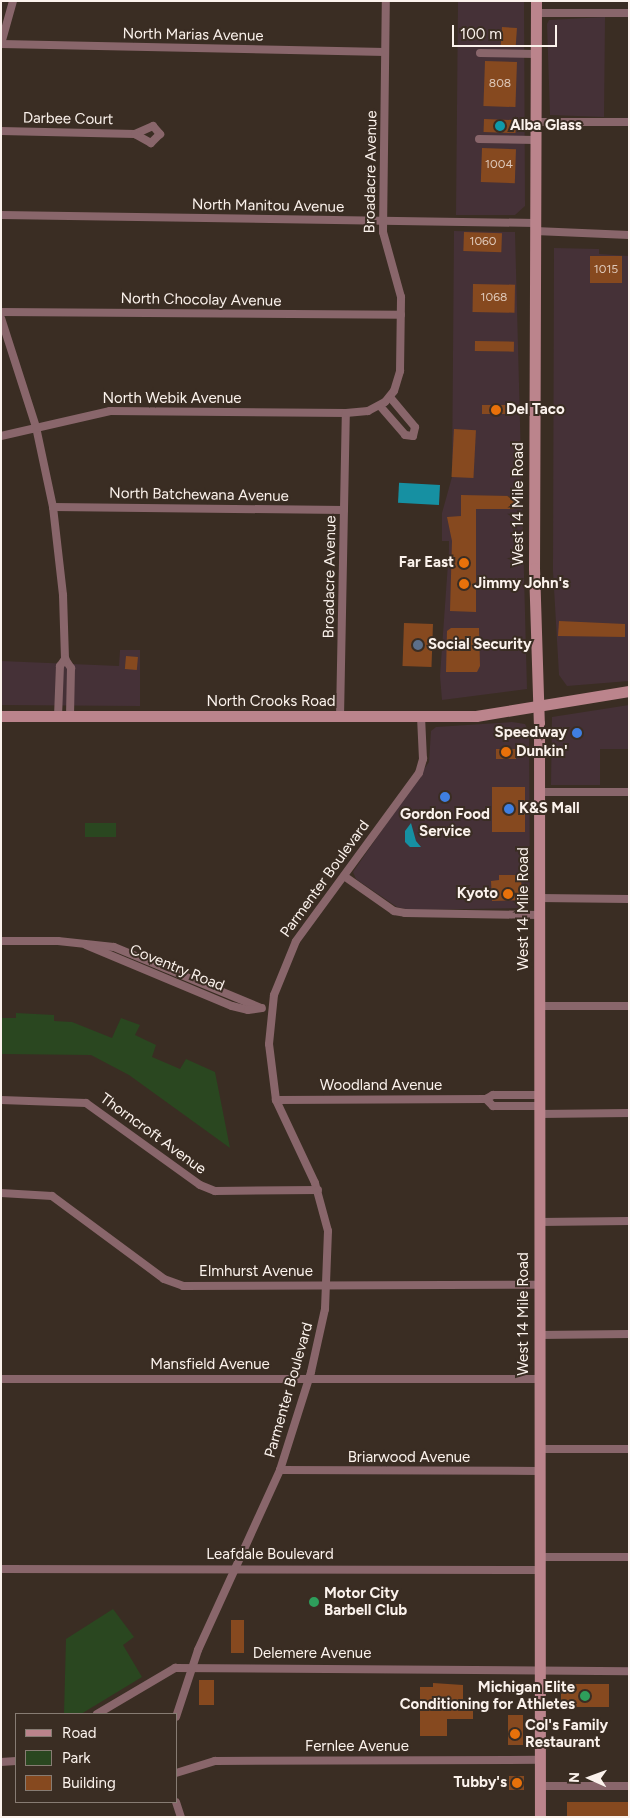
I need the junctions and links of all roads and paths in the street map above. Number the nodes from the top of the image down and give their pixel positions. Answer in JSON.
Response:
{"nodes":[{"id":1,"x":12,"y":1,"type":"edge"},
{"id":2,"x":386,"y":1,"type":"edge"},
{"id":3,"x":536,"y":7,"type":"edge"},
{"id":4,"x":629,"y":13,"type":"edge"},
{"id":5,"x":1,"y":44,"type":"edge"},
{"id":6,"x":385,"y":52,"type":"junction"},
{"id":7,"x":480,"y":53,"type":"dead end"},
{"id":8,"x":536,"y":54,"type":"junction"},
{"id":9,"x":536,"y":122,"type":"junction"},
{"id":10,"x":629,"y":122,"type":"edge"},
{"id":11,"x":1,"y":131,"type":"edge"},
{"id":12,"x":135,"y":134,"type":"dead end"},
{"id":13,"x":479,"y":139,"type":"dead end"},
{"id":14,"x":535,"y":140,"type":"junction"},
{"id":15,"x":1,"y":215,"type":"edge"},
{"id":16,"x":384,"y":222,"type":"junction"},
{"id":17,"x":535,"y":227,"type":"junction"},
{"id":18,"x":629,"y":235,"type":"edge"},
{"id":19,"x":1,"y":312,"type":"edge"},
{"id":20,"x":401,"y":315,"type":"junction"},
{"id":21,"x":1,"y":318,"type":"edge"},
{"id":22,"x":390,"y":397,"type":"junction"},
{"id":23,"x":380,"y":406,"type":"junction"},
{"id":24,"x":346,"y":413,"type":"junction"},
{"id":25,"x":36,"y":427,"type":"junction"},
{"id":26,"x":1,"y":436,"type":"edge"},
{"id":27,"x":53,"y":507,"type":"junction"},
{"id":28,"x":344,"y":510,"type":"junction"},
{"id":29,"x":65,"y":659,"type":"junction"},
{"id":30,"x":629,"y":691,"type":"edge"},
{"id":31,"x":539,"y":707,"type":"junction"},
{"id":32,"x":1,"y":716,"type":"edge"},
{"id":33,"x":421,"y":716,"type":"junction"},
{"id":34,"x":58,"y":717,"type":"junction"},
{"id":35,"x":70,"y":717,"type":"junction"},
{"id":36,"x":340,"y":717,"type":"junction"},
{"id":37,"x":539,"y":792,"type":"junction"},
{"id":38,"x":629,"y":792,"type":"edge"},
{"id":39,"x":344,"y":876,"type":"junction"},
{"id":40,"x":540,"y":898,"type":"junction"},
{"id":41,"x":629,"y":899,"type":"edge"},
{"id":42,"x":539,"y":915,"type":"junction"},
{"id":43,"x":1,"y":941,"type":"edge"},
{"id":44,"x":540,"y":1006,"type":"junction"},
{"id":45,"x":629,"y":1006,"type":"edge"},
{"id":46,"x":271,"y":1010,"type":"junction"},
{"id":47,"x":1,"y":1100,"type":"edge"},
{"id":48,"x":276,"y":1100,"type":"junction"},
{"id":49,"x":539,"y":1105,"type":"junction"},
{"id":50,"x":629,"y":1113,"type":"edge"},
{"id":51,"x":318,"y":1190,"type":"junction"},
{"id":52,"x":1,"y":1193,"type":"edge"},
{"id":53,"x":539,"y":1222,"type":"junction"},
{"id":54,"x":629,"y":1222,"type":"edge"},
{"id":55,"x":539,"y":1285,"type":"junction"},
{"id":56,"x":328,"y":1286,"type":"junction"},
{"id":57,"x":629,"y":1334,"type":"edge"},
{"id":58,"x":539,"y":1335,"type":"junction"},
{"id":59,"x":1,"y":1379,"type":"edge"},
{"id":60,"x":309,"y":1379,"type":"junction"},
{"id":61,"x":539,"y":1379,"type":"junction"},
{"id":62,"x":539,"y":1449,"type":"junction"},
{"id":63,"x":629,"y":1449,"type":"edge"},
{"id":64,"x":280,"y":1470,"type":"junction"},
{"id":65,"x":539,"y":1471,"type":"junction"},
{"id":66,"x":539,"y":1557,"type":"junction"},
{"id":67,"x":629,"y":1557,"type":"edge"},
{"id":68,"x":1,"y":1569,"type":"edge"},
{"id":69,"x":238,"y":1569,"type":"junction"},
{"id":70,"x":539,"y":1570,"type":"junction"},
{"id":71,"x":191,"y":1668,"type":"junction"},
{"id":72,"x":539,"y":1669,"type":"junction"},
{"id":73,"x":629,"y":1671,"type":"edge"},
{"id":74,"x":99,"y":1713,"type":"edge"},
{"id":75,"x":177,"y":1713,"type":"edge"},
{"id":76,"x":540,"y":1760,"type":"junction"},
{"id":77,"x":15,"y":1761,"type":"edge"},
{"id":78,"x":1,"y":1762,"type":"edge"},
{"id":79,"x":178,"y":1772,"type":"edge"},
{"id":80,"x":540,"y":1786,"type":"junction"},
{"id":81,"x":629,"y":1786,"type":"edge"},
{"id":82,"x":176,"y":1803,"type":"edge"},
{"id":83,"x":181,"y":1817,"type":"edge"},
{"id":84,"x":540,"y":1817,"type":"edge"}],
"edges":[{"from":1,"to":5,"type":"street"},
{"from":2,"to":6,"type":"street","name":"Broadacre Avenue"},
{"from":3,"to":4,"type":"street"},
{"from":3,"to":8,"type":"main road","name":"West 14 Mile Road"},
{"from":5,"to":6,"type":"street","name":"North Marias Avenue"},
{"from":6,"to":16,"type":"street","name":"Broadacre Avenue"},
{"from":7,"to":8,"type":"street"},
{"from":8,"to":9,"type":"main road","name":"West 14 Mile Road"},
{"from":9,"to":10,"type":"street"},
{"from":9,"to":14,"type":"main road","name":"West 14 Mile Road"},
{"from":11,"to":12,"type":"street","name":"Darbee Court"},
{"from":13,"to":14,"type":"street"},
{"from":14,"to":17,"type":"main road","name":"West 14 Mile Road"},
{"from":15,"to":16,"type":"street","name":"North Manitou Avenue"},
{"from":16,"to":17,"type":"street","name":"North Manitou Avenue"},
{"from":16,"to":20,"type":"street","name":"Broadacre Avenue"},
{"from":17,"to":18,"type":"street","name":"North Manitou Avenue"},
{"from":17,"to":31,"type":"main road","name":"West 14 Mile Road"},
{"from":19,"to":20,"type":"street","name":"North Chocolay Avenue"},
{"from":20,"to":22,"type":"street","name":"Broadacre Avenue"},
{"from":21,"to":25,"type":"street"},
{"from":22,"to":23,"type":"street","name":"Broadacre Avenue"},
{"from":22,"to":23,"type":"street"},
{"from":23,"to":24,"type":"street"},
{"from":24,"to":25,"type":"street","name":"North Webik Avenue"},
{"from":24,"to":28,"type":"street","name":"Broadacre Avenue"},
{"from":25,"to":26,"type":"street","name":"North Webik Avenue"},
{"from":25,"to":27,"type":"street"},
{"from":27,"to":28,"type":"street","name":"North Batchewana Avenue"},
{"from":27,"to":29,"type":"street"},
{"from":28,"to":36,"type":"street","name":"Broadacre Avenue"},
{"from":29,"to":34,"type":"street"},
{"from":29,"to":35,"type":"street"},
{"from":30,"to":31,"type":"main road","name":"North Crooks Road"},
{"from":31,"to":33,"type":"main road","name":"North Crooks Road"},
{"from":31,"to":37,"type":"main road","name":"West 14 Mile Road"},
{"from":32,"to":34,"type":"main road","name":"North Crooks Road"},
{"from":33,"to":36,"type":"main road","name":"North Crooks Road"},
{"from":33,"to":39,"type":"street","name":"Parmenter Boulevard"},
{"from":34,"to":35,"type":"main road","name":"North Crooks Road"},
{"from":35,"to":36,"type":"main road","name":"North Crooks Road"},
{"from":37,"to":38,"type":"street"},
{"from":37,"to":40,"type":"main road","name":"West 14 Mile Road"},
{"from":39,"to":42,"type":"street"},
{"from":39,"to":46,"type":"street","name":"Parmenter Boulevard"},
{"from":40,"to":41,"type":"street"},
{"from":40,"to":42,"type":"main road","name":"West 14 Mile Road"},
{"from":42,"to":44,"type":"main road","name":"West 14 Mile Road"},
{"from":43,"to":46,"type":"street","name":"Coventry Road"},
{"from":44,"to":45,"type":"street"},
{"from":44,"to":49,"type":"main road","name":"West 14 Mile Road"},
{"from":46,"to":48,"type":"street","name":"Parmenter Boulevard"},
{"from":47,"to":51,"type":"street","name":"Thorncroft Avenue"},
{"from":48,"to":49,"type":"street","name":"Woodland Avenue"},
{"from":48,"to":51,"type":"street","name":"Parmenter Boulevard"},
{"from":49,"to":50,"type":"street","name":"Woodland Avenue"},
{"from":49,"to":53,"type":"main road","name":"West 14 Mile Road"},
{"from":51,"to":56,"type":"street","name":"Parmenter Boulevard"},
{"from":52,"to":56,"type":"street","name":"Elmhurst Avenue"},
{"from":53,"to":54,"type":"street"},
{"from":53,"to":55,"type":"main road","name":"West 14 Mile Road"},
{"from":55,"to":56,"type":"street","name":"Elmhurst Avenue"},
{"from":55,"to":58,"type":"main road","name":"West 14 Mile Road"},
{"from":56,"to":60,"type":"street","name":"Parmenter Boulevard"},
{"from":57,"to":58,"type":"street"},
{"from":58,"to":61,"type":"main road","name":"West 14 Mile Road"},
{"from":59,"to":60,"type":"street","name":"Mansfield Avenue"},
{"from":60,"to":61,"type":"street","name":"Mansfield Avenue"},
{"from":60,"to":64,"type":"street","name":"Parmenter Boulevard"},
{"from":61,"to":62,"type":"main road","name":"West 14 Mile Road"},
{"from":62,"to":63,"type":"street"},
{"from":62,"to":65,"type":"main road","name":"West 14 Mile Road"},
{"from":64,"to":65,"type":"street","name":"Briarwood Avenue"},
{"from":64,"to":69,"type":"street","name":"Parmenter Boulevard"},
{"from":65,"to":66,"type":"main road","name":"West 14 Mile Road"},
{"from":66,"to":67,"type":"street"},
{"from":66,"to":70,"type":"main road","name":"West 14 Mile Road"},
{"from":68,"to":69,"type":"street","name":"Leafdale Boulevard"},
{"from":69,"to":70,"type":"street","name":"Leafdale Boulevard"},
{"from":69,"to":71,"type":"street","name":"Parmenter Boulevard"},
{"from":70,"to":72,"type":"main road","name":"West 14 Mile Road"},
{"from":71,"to":72,"type":"street","name":"Delemere Avenue"},
{"from":71,"to":74,"type":"street","name":"Delemere Avenue"},
{"from":71,"to":75,"type":"street","name":"Parmenter Boulevard"},
{"from":72,"to":73,"type":"street","name":"Delemere Avenue"},
{"from":72,"to":76,"type":"main road","name":"West 14 Mile Road"},
{"from":76,"to":79,"type":"street","name":"Fernlee Avenue"},
{"from":76,"to":80,"type":"main road","name":"West 14 Mile Road"},
{"from":77,"to":78,"type":"street"},
{"from":80,"to":81,"type":"street"},
{"from":80,"to":84,"type":"main road","name":"West 14 Mile Road"},
{"from":82,"to":83,"type":"street"}]}
